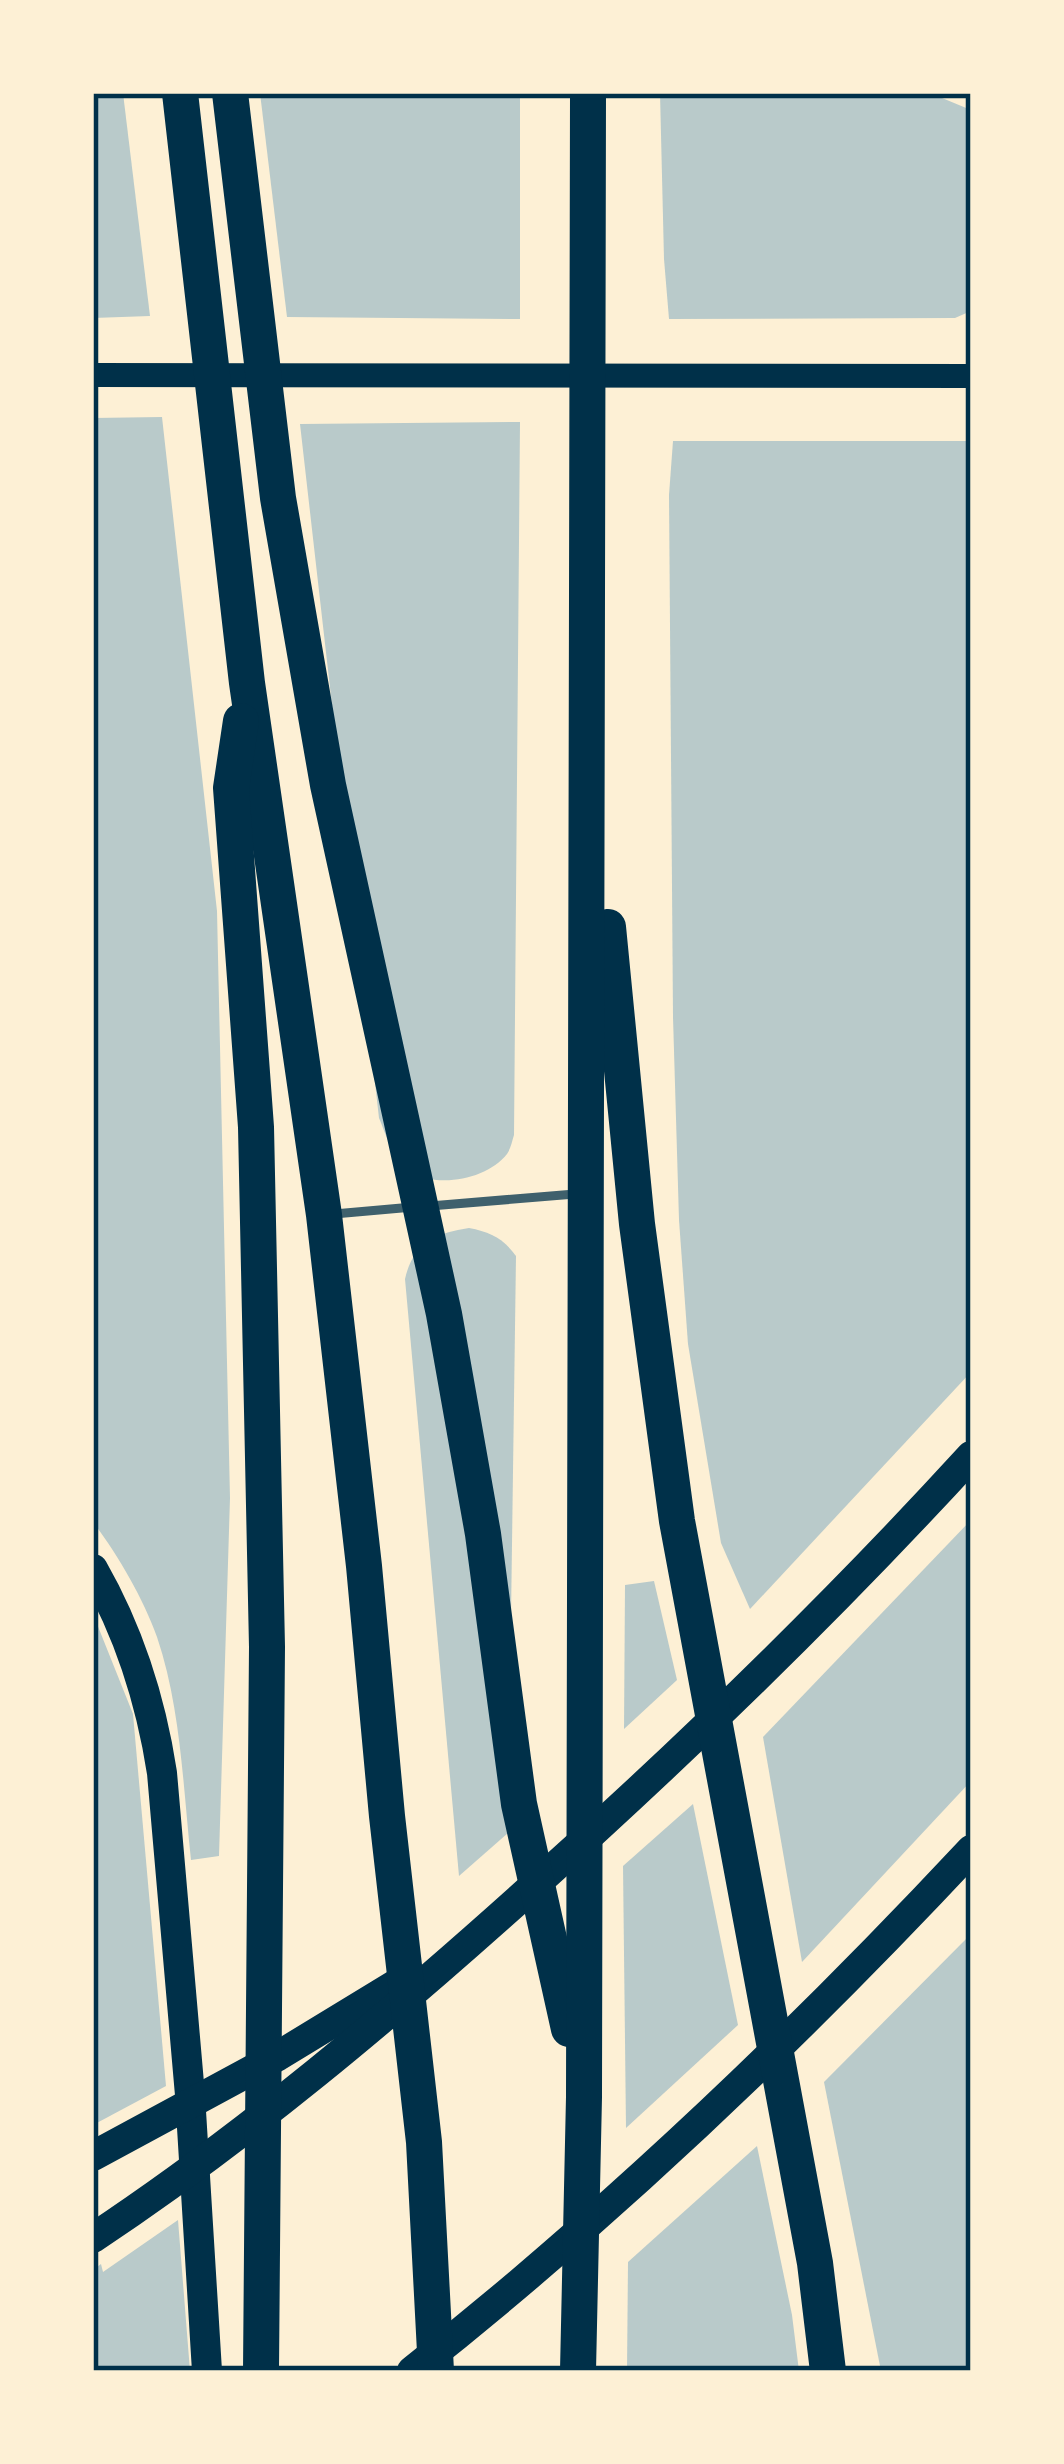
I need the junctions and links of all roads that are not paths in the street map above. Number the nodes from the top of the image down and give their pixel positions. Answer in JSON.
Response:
{"nodes":[{"id":1,"x":180,"y":93,"type":"edge"},
{"id":2,"x":230,"y":93,"type":"edge"},
{"id":3,"x":588,"y":93,"type":"edge"},
{"id":4,"x":93,"y":375,"type":"edge"},
{"id":5,"x":971,"y":376,"type":"edge"},
{"id":6,"x":588,"y":606,"type":"junction"},
{"id":7,"x":247,"y":683,"type":"junction"},
{"id":8,"x":586,"y":1193,"type":"junction"},
{"id":9,"x":421,"y":1206,"type":"junction"},
{"id":10,"x":324,"y":1214,"type":"junction"},
{"id":11,"x":971,"y":1456,"type":"edge"},
{"id":12,"x":93,"y":1569,"type":"edge"},
{"id":13,"x":971,"y":1850,"type":"edge"},
{"id":14,"x":501,"y":1916,"type":"junction"},
{"id":15,"x":584,"y":2097,"type":"junction"},
{"id":16,"x":97,"y":2154,"type":"edge"},
{"id":17,"x":97,"y":2235,"type":"edge"},
{"id":18,"x":815,"y":2263,"type":"junction"},
{"id":19,"x":208,"y":2371,"type":"edge"},
{"id":20,"x":261,"y":2371,"type":"edge"},
{"id":21,"x":412,"y":2371,"type":"edge"},
{"id":22,"x":436,"y":2371,"type":"edge"},
{"id":23,"x":578,"y":2371,"type":"edge"},
{"id":24,"x":828,"y":2371,"type":"edge"},
{"id":25,"x":844,"y":2371,"type":"edge"}],
"edges":[{"from":1,"to":7,"type":"highway"},
{"from":2,"to":9,"type":"highway"},
{"from":3,"to":6,"type":"highway"},
{"from":4,"to":5,"type":"main road"},
{"from":6,"to":8,"type":"highway"},
{"from":6,"to":18,"type":"highway"},
{"from":7,"to":10,"type":"highway"},
{"from":7,"to":20,"type":"highway"},
{"from":8,"to":9,"type":"lane"},
{"from":8,"to":15,"type":"highway"},
{"from":9,"to":10,"type":"lane"},
{"from":9,"to":15,"type":"highway"},
{"from":10,"to":22,"type":"highway"},
{"from":11,"to":14,"type":"main road"},
{"from":12,"to":19,"type":"main road"},
{"from":13,"to":21,"type":"main road"},
{"from":14,"to":16,"type":"main road"},
{"from":14,"to":17,"type":"main road"},
{"from":15,"to":23,"type":"highway"},
{"from":18,"to":24,"type":"highway"},
{"from":18,"to":25,"type":"highway"}]}
